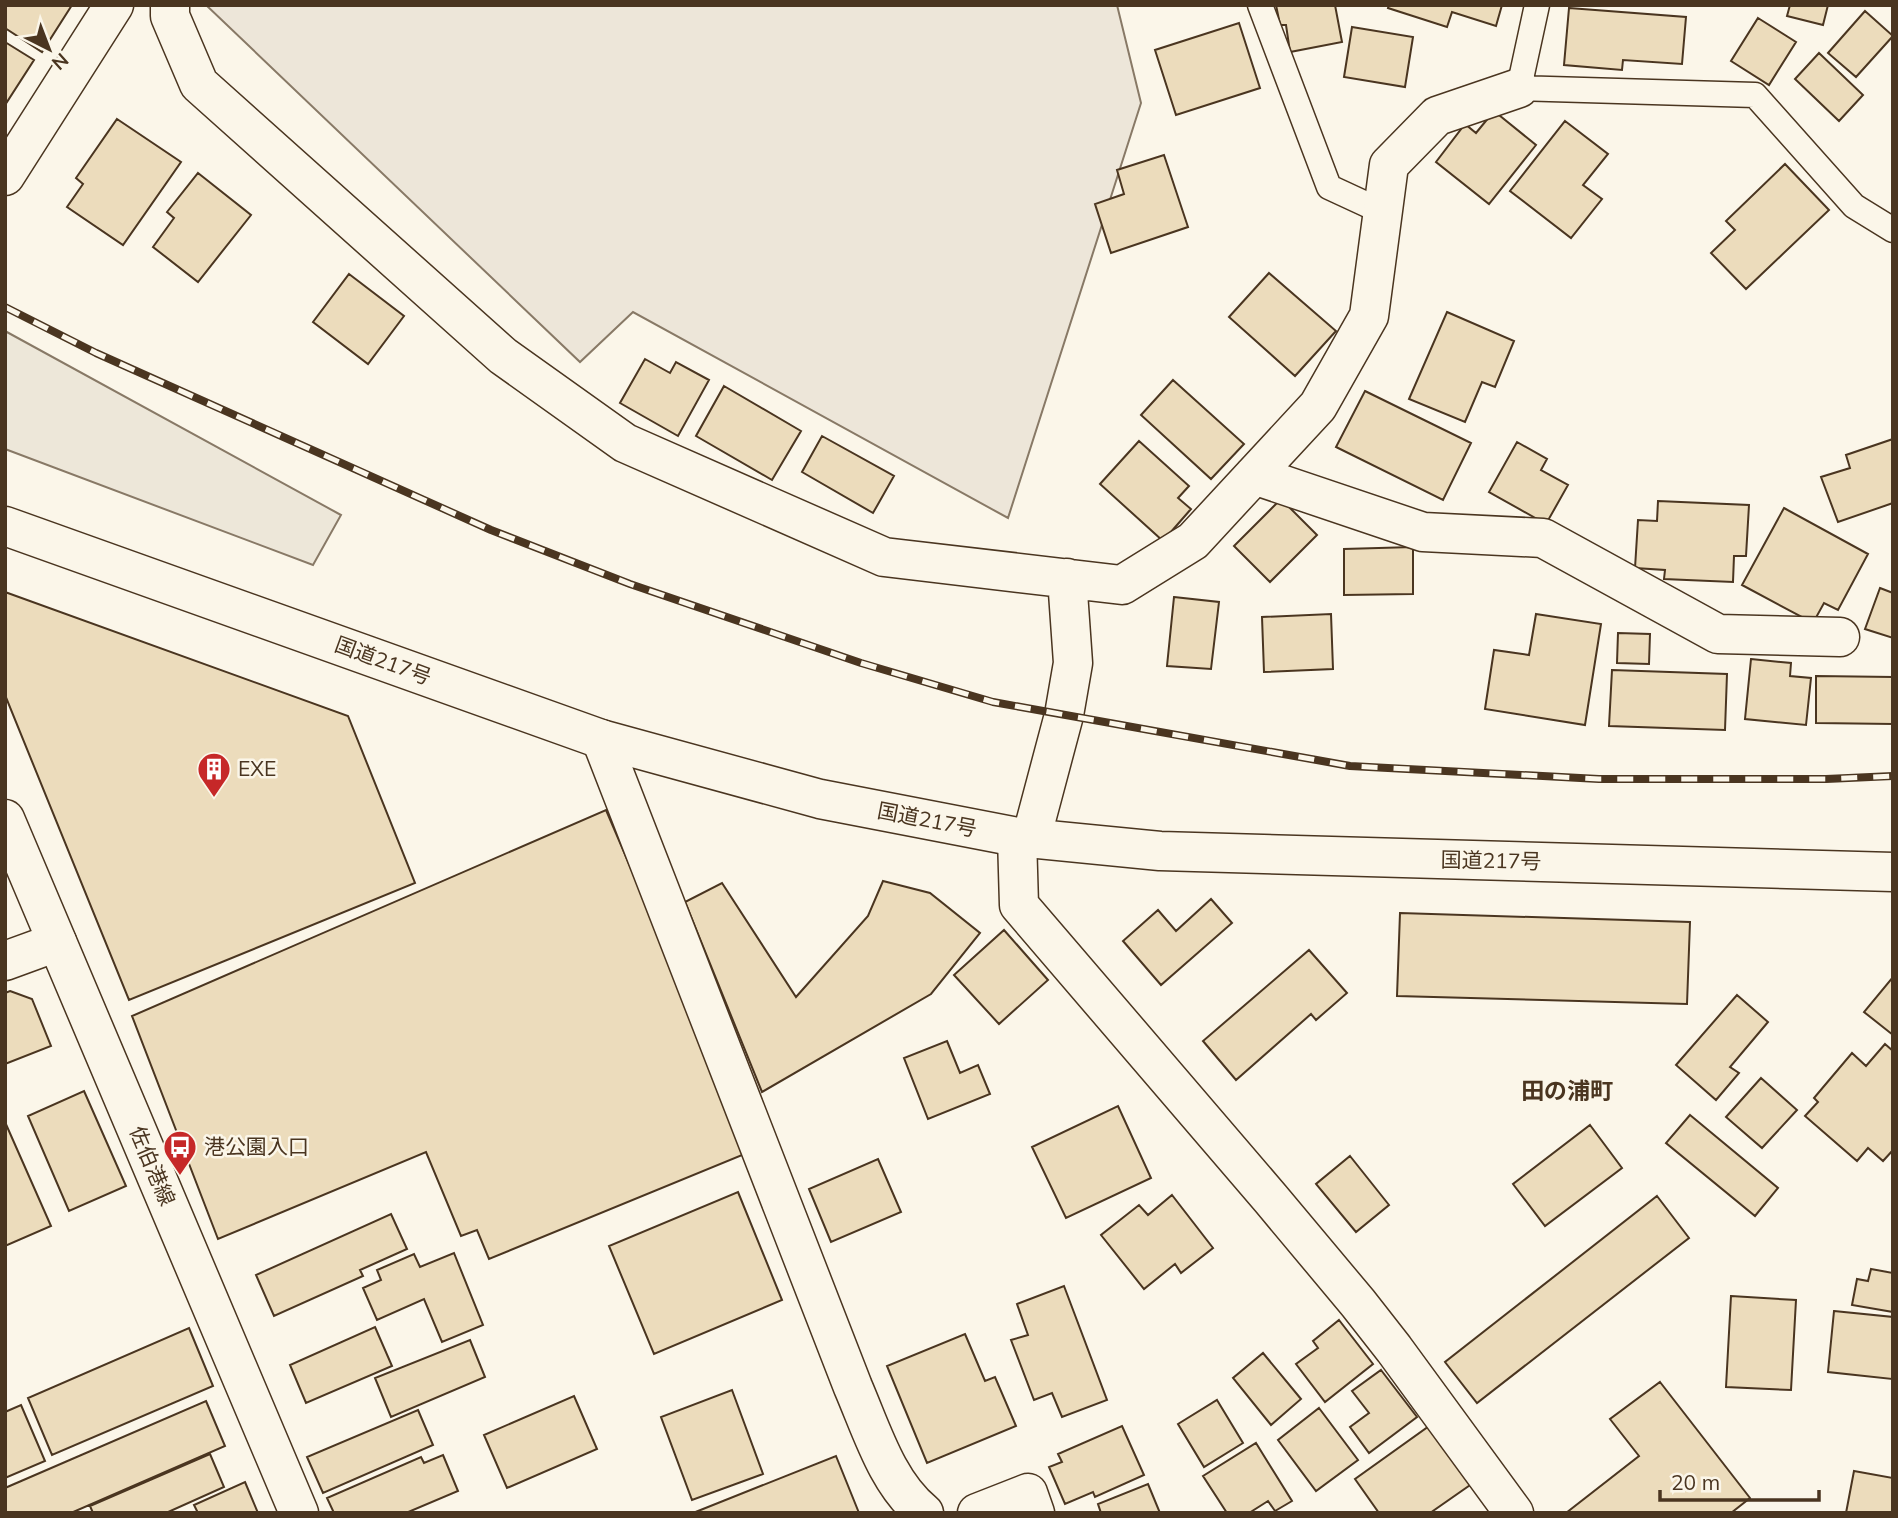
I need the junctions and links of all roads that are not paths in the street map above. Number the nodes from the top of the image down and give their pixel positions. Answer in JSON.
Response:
{"nodes":[{"id":1,"x":114,"y":5,"type":"edge"},
{"id":2,"x":1260,"y":5,"type":"edge"},
{"id":3,"x":1537,"y":5,"type":"edge"},
{"id":4,"x":165,"y":9,"type":"edge"},
{"id":5,"x":1519,"y":88,"type":"junction"},
{"id":6,"x":5,"y":176,"type":"edge"},
{"id":7,"x":1383,"y":212,"type":"junction"},
{"id":8,"x":1893,"y":230,"type":"edge"},
{"id":9,"x":1254,"y":475,"type":"junction"},
{"id":10,"x":5,"y":526,"type":"edge"},
{"id":11,"x":1067,"y":578,"type":"junction"},
{"id":12,"x":1840,"y":637,"type":"dead end"},
{"id":13,"x":601,"y":739,"type":"junction"},
{"id":14,"x":5,"y":819,"type":"edge"},
{"id":15,"x":1024,"y":838,"type":"junction"},
{"id":16,"x":1893,"y":872,"type":"edge"},
{"id":17,"x":57,"y":942,"type":"junction"},
{"id":18,"x":5,"y":961,"type":"edge"},
{"id":19,"x":299,"y":1513,"type":"edge"},
{"id":20,"x":924,"y":1513,"type":"edge"},
{"id":21,"x":977,"y":1513,"type":"edge"},
{"id":22,"x":1035,"y":1513,"type":"edge"},
{"id":23,"x":1514,"y":1513,"type":"edge"}],
"edges":[{"from":1,"to":6,"type":"main road"},
{"from":2,"to":7,"type":"lane"},
{"from":3,"to":5,"type":"lane"},
{"from":4,"to":11,"type":"main road"},
{"from":5,"to":7,"type":"main road"},
{"from":5,"to":8,"type":"lane"},
{"from":7,"to":9,"type":"main road"},
{"from":9,"to":11,"type":"main road"},
{"from":9,"to":12,"type":"main road"},
{"from":10,"to":13,"type":"main road","name":"国道217号"},
{"from":11,"to":15,"type":"main road"},
{"from":13,"to":15,"type":"main road","name":"国道217号"},
{"from":13,"to":20,"type":"main road"},
{"from":14,"to":17,"type":"main road","name":"佐伯港線"},
{"from":15,"to":16,"type":"main road","name":"国道217号"},
{"from":15,"to":23,"type":"main road"},
{"from":17,"to":18,"type":"main road"},
{"from":17,"to":19,"type":"main road","name":"佐伯港線"},
{"from":21,"to":22,"type":"main road"}]}
